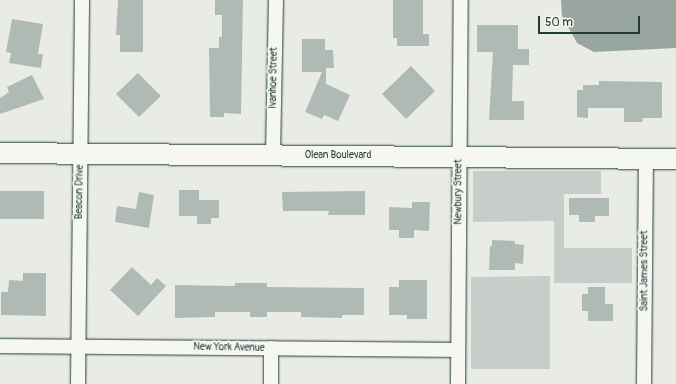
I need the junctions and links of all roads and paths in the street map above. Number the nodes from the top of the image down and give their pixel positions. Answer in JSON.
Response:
{"nodes":[{"id":1,"x":82,"y":0,"type":"edge"},
{"id":2,"x":276,"y":0,"type":"edge"},
{"id":3,"x":461,"y":0,"type":"edge"},
{"id":4,"x":0,"y":153,"type":"edge"},
{"id":5,"x":80,"y":154,"type":"junction"},
{"id":6,"x":273,"y":155,"type":"junction"},
{"id":7,"x":460,"y":157,"type":"junction"},
{"id":8,"x":646,"y":158,"type":"junction"},
{"id":9,"x":676,"y":159,"type":"edge"},
{"id":10,"x":0,"y":346,"type":"edge"},
{"id":11,"x":78,"y":346,"type":"junction"},
{"id":12,"x":271,"y":348,"type":"junction"},
{"id":13,"x":458,"y":350,"type":"junction"},
{"id":14,"x":78,"y":384,"type":"edge"},
{"id":15,"x":270,"y":384,"type":"edge"},
{"id":16,"x":458,"y":384,"type":"edge"},
{"id":17,"x":644,"y":384,"type":"edge"}],
"edges":[{"from":1,"to":5,"type":"street","name":"Beacon Drive"},
{"from":2,"to":6,"type":"street","name":"Ivanhoe Street"},
{"from":3,"to":7,"type":"street","name":"Newbury Street"},
{"from":4,"to":5,"type":"street","name":"Olean Boulevard"},
{"from":5,"to":6,"type":"street","name":"Olean Boulevard"},
{"from":5,"to":11,"type":"street","name":"Beacon Drive"},
{"from":6,"to":7,"type":"street","name":"Olean Boulevard"},
{"from":7,"to":8,"type":"street","name":"Olean Boulevard"},
{"from":7,"to":13,"type":"street","name":"Newbury Street"},
{"from":8,"to":9,"type":"street","name":"Olean Boulevard"},
{"from":8,"to":17,"type":"street","name":"Saint James Street"},
{"from":10,"to":11,"type":"street","name":"New York Avenue"},
{"from":11,"to":12,"type":"street","name":"New York Avenue"},
{"from":11,"to":14,"type":"street","name":"Beacon Drive"},
{"from":12,"to":13,"type":"street","name":"New York Avenue"},
{"from":12,"to":15,"type":"street"},
{"from":13,"to":16,"type":"street","name":"Newbury Street"}]}
